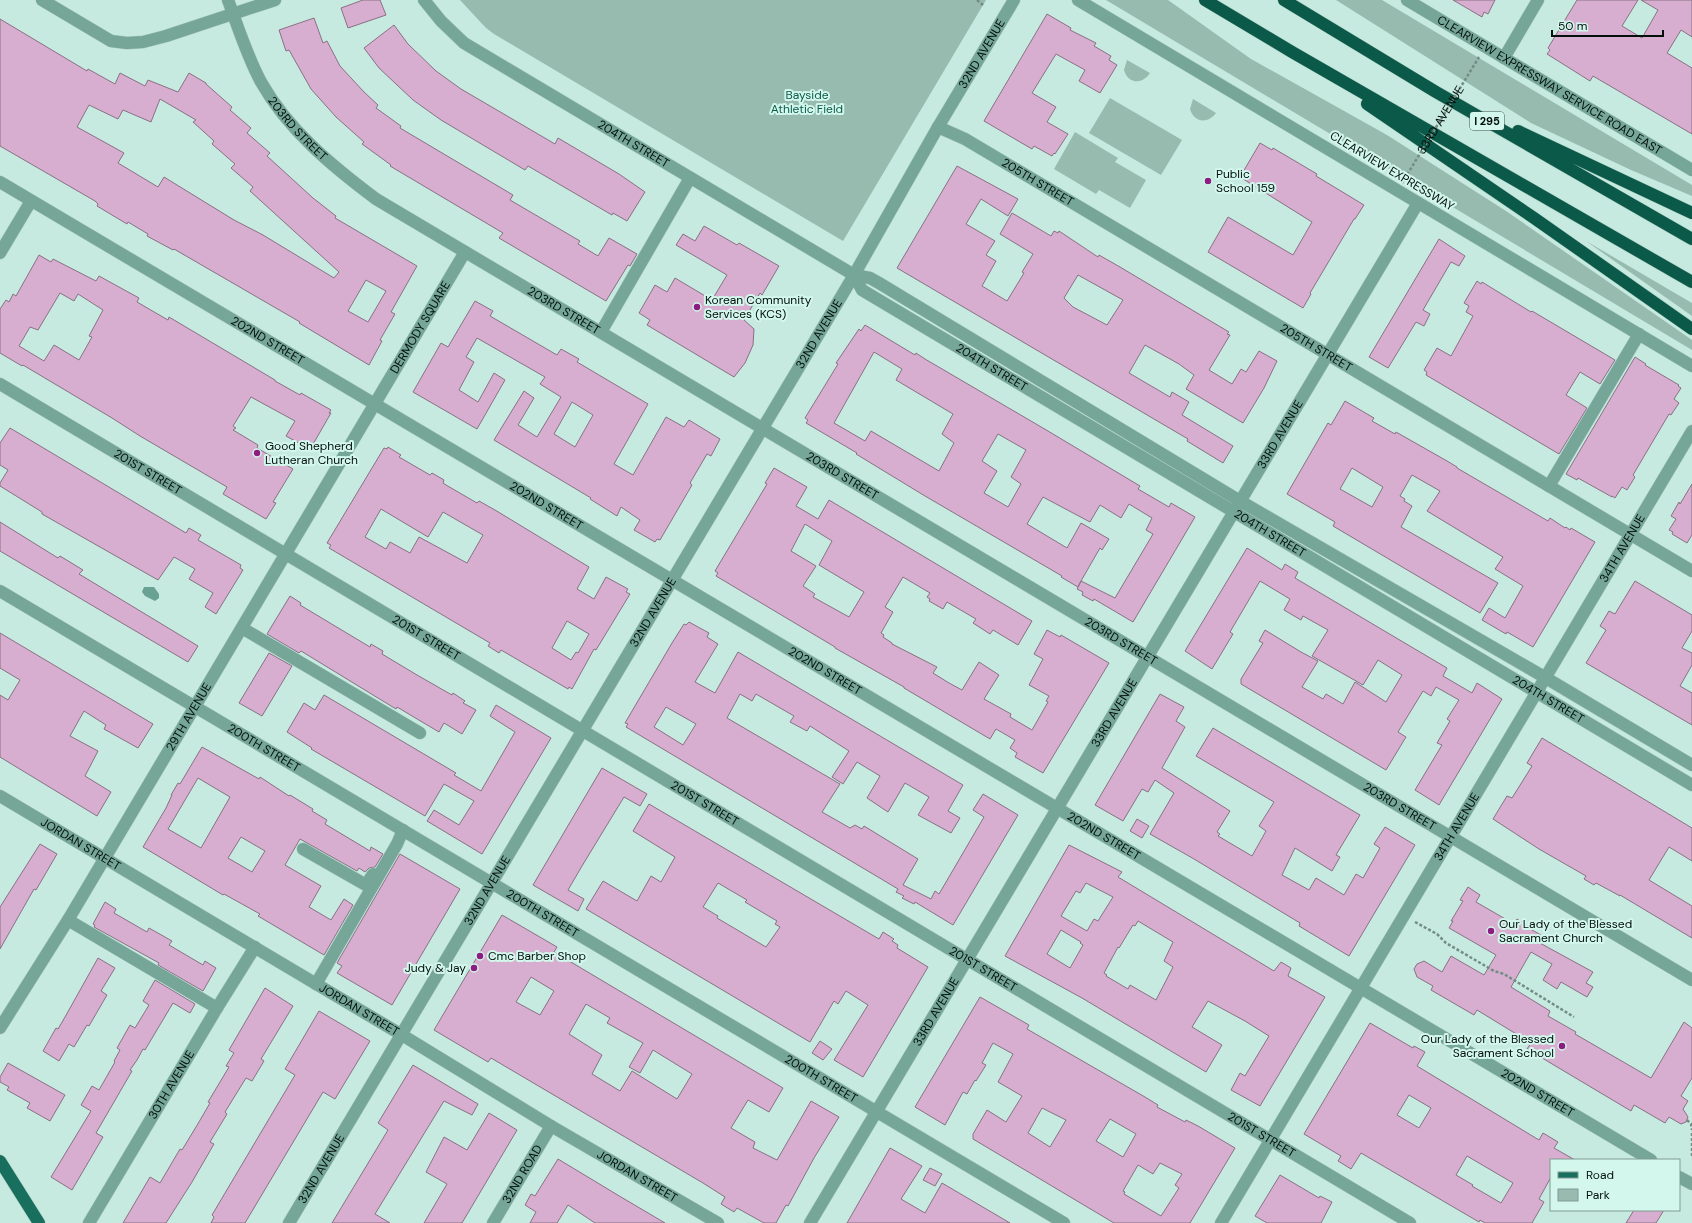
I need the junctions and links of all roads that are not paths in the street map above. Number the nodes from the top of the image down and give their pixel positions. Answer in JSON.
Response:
{"nodes":[{"id":1,"x":42,"y":0,"type":"edge"},
{"id":2,"x":228,"y":0,"type":"edge"},
{"id":3,"x":275,"y":0,"type":"edge"},
{"id":4,"x":424,"y":0,"type":"edge"},
{"id":5,"x":1014,"y":0,"type":"edge"},
{"id":6,"x":1078,"y":0,"type":"edge"},
{"id":7,"x":1205,"y":0,"type":"edge"},
{"id":8,"x":1284,"y":0,"type":"edge"},
{"id":9,"x":1407,"y":0,"type":"edge"},
{"id":10,"x":1538,"y":0,"type":"edge"},
{"id":11,"x":234,"y":15,"type":"junction"},
{"id":12,"x":1292,"y":52,"type":"junction"},
{"id":13,"x":1504,"y":58,"type":"junction"},
{"id":14,"x":1436,"y":92,"type":"junction"},
{"id":15,"x":938,"y":126,"type":"junction"},
{"id":16,"x":1692,"y":170,"type":"edge"},
{"id":17,"x":690,"y":178,"type":"junction"},
{"id":18,"x":0,"y":182,"type":"edge"},
{"id":19,"x":31,"y":201,"type":"junction"},
{"id":20,"x":1418,"y":203,"type":"junction"},
{"id":21,"x":1692,"y":213,"type":"edge"},
{"id":22,"x":1692,"y":239,"type":"edge"},
{"id":23,"x":465,"y":252,"type":"junction"},
{"id":24,"x":0,"y":253,"type":"edge"},
{"id":25,"x":854,"y":275,"type":"junction"},
{"id":26,"x":1692,"y":282,"type":"edge"},
{"id":27,"x":1692,"y":329,"type":"edge"},
{"id":28,"x":600,"y":332,"type":"junction"},
{"id":29,"x":1639,"y":334,"type":"junction"},
{"id":30,"x":1328,"y":354,"type":"junction"},
{"id":31,"x":1692,"y":366,"type":"edge"},
{"id":32,"x":0,"y":384,"type":"edge"},
{"id":33,"x":375,"y":404,"type":"junction"},
{"id":34,"x":762,"y":429,"type":"junction"},
{"id":35,"x":1692,"y":431,"type":"edge"},
{"id":36,"x":1549,"y":486,"type":"junction"},
{"id":37,"x":1240,"y":501,"type":"junction"},
{"id":38,"x":1233,"y":513,"type":"junction"},
{"id":39,"x":1631,"y":534,"type":"junction"},
{"id":40,"x":285,"y":555,"type":"junction"},
{"id":41,"x":1692,"y":571,"type":"edge"},
{"id":42,"x":672,"y":580,"type":"junction"},
{"id":43,"x":0,"y":591,"type":"edge"},
{"id":44,"x":242,"y":628,"type":"junction"},
{"id":45,"x":1147,"y":657,"type":"junction"},
{"id":46,"x":1546,"y":678,"type":"junction"},
{"id":47,"x":1537,"y":692,"type":"junction"},
{"id":48,"x":196,"y":707,"type":"junction"},
{"id":49,"x":582,"y":732,"type":"junction"},
{"id":50,"x":420,"y":733,"type":"dead end"},
{"id":51,"x":1692,"y":765,"type":"edge"},
{"id":52,"x":1692,"y":786,"type":"edge"},
{"id":53,"x":0,"y":796,"type":"edge"},
{"id":54,"x":1057,"y":809,"type":"junction"},
{"id":55,"x":401,"y":829,"type":"junction"},
{"id":56,"x":1450,"y":837,"type":"junction"},
{"id":57,"x":304,"y":849,"type":"dead end"},
{"id":58,"x":104,"y":858,"type":"junction"},
{"id":59,"x":492,"y":883,"type":"junction"},
{"id":60,"x":68,"y":920,"type":"junction"},
{"id":61,"x":254,"y":947,"type":"junction"},
{"id":62,"x":967,"y":960,"type":"junction"},
{"id":63,"x":1692,"y":980,"type":"edge"},
{"id":64,"x":316,"y":984,"type":"junction"},
{"id":65,"x":1360,"y":989,"type":"junction"},
{"id":66,"x":217,"y":1008,"type":"junction"},
{"id":67,"x":0,"y":1028,"type":"edge"},
{"id":68,"x":402,"y":1035,"type":"junction"},
{"id":69,"x":877,"y":1112,"type":"junction"},
{"id":70,"x":551,"y":1126,"type":"junction"},
{"id":71,"x":1270,"y":1141,"type":"junction"},
{"id":72,"x":1648,"y":1159,"type":"edge"},
{"id":73,"x":0,"y":1161,"type":"edge"},
{"id":74,"x":1680,"y":1178,"type":"edge"},
{"id":75,"x":1692,"y":1184,"type":"edge"},
{"id":76,"x":39,"y":1223,"type":"edge"},
{"id":77,"x":89,"y":1223,"type":"edge"},
{"id":78,"x":289,"y":1223,"type":"edge"},
{"id":79,"x":493,"y":1223,"type":"edge"},
{"id":80,"x":718,"y":1223,"type":"edge"},
{"id":81,"x":810,"y":1223,"type":"edge"},
{"id":82,"x":1064,"y":1223,"type":"edge"},
{"id":83,"x":1221,"y":1223,"type":"edge"},
{"id":84,"x":1410,"y":1223,"type":"edge"}],
"edges":[{"from":1,"to":11,"type":"street"},
{"from":2,"to":11,"type":"street","name":"203RD STREET"},
{"from":3,"to":11,"type":"street"},
{"from":4,"to":17,"type":"street","name":"204TH STREET"},
{"from":5,"to":15,"type":"street","name":"32ND AVENUE"},
{"from":6,"to":20,"type":"street","name":"CLEARVIEW EXPRESSWAY"},
{"from":7,"to":12,"type":"highway"},
{"from":8,"to":14,"type":"highway","number":"I 295"},
{"from":9,"to":13,"type":"street","name":"CLEARVIEW EXPRESSWAY SERVICE ROAD EAST"},
{"from":10,"to":13,"type":"street"},
{"from":11,"to":23,"type":"street","name":"203RD STREET"},
{"from":12,"to":26,"type":"highway"},
{"from":12,"to":27,"type":"highway"},
{"from":13,"to":16,"type":"street","name":"CLEARVIEW EXPRESSWAY SERVICE ROAD EAST"},
{"from":14,"to":21,"type":"highway"},
{"from":14,"to":22,"type":"highway","number":"I 295"},
{"from":15,"to":25,"type":"street","name":"32ND AVENUE"},
{"from":15,"to":30,"type":"street","name":"205TH STREET"},
{"from":17,"to":25,"type":"street","name":"204TH STREET"},
{"from":17,"to":28,"type":"street"},
{"from":18,"to":19,"type":"street","name":"202ND STREET"},
{"from":19,"to":24,"type":"street"},
{"from":19,"to":33,"type":"street","name":"202ND STREET"},
{"from":20,"to":29,"type":"street","name":"CLEARVIEW EXPRESSWAY"},
{"from":20,"to":30,"type":"street","name":"33RD AVENUE"},
{"from":23,"to":28,"type":"street","name":"203RD STREET"},
{"from":23,"to":33,"type":"street","name":"DERMODY SQUARE"},
{"from":25,"to":34,"type":"street","name":"32ND AVENUE"},
{"from":25,"to":37,"type":"street","name":"204TH STREET"},
{"from":25,"to":38,"type":"street","name":"204TH STREET"},
{"from":28,"to":34,"type":"street","name":"203RD STREET"},
{"from":29,"to":31,"type":"street","name":"CLEARVIEW EXPRESSWAY"},
{"from":29,"to":36,"type":"street"},
{"from":30,"to":36,"type":"street","name":"205TH STREET"},
{"from":30,"to":37,"type":"street","name":"33RD AVENUE"},
{"from":32,"to":40,"type":"street","name":"201ST STREET"},
{"from":33,"to":40,"type":"street","name":"29TH AVENUE"},
{"from":33,"to":42,"type":"street","name":"202ND STREET"},
{"from":34,"to":42,"type":"street","name":"32ND AVENUE"},
{"from":34,"to":45,"type":"street","name":"203RD STREET"},
{"from":35,"to":39,"type":"street","name":"34TH AVENUE"},
{"from":36,"to":39,"type":"street","name":"205TH STREET"},
{"from":37,"to":38,"type":"street","name":"33RD AVENUE"},
{"from":37,"to":46,"type":"street","name":"204TH STREET"},
{"from":38,"to":45,"type":"street","name":"33RD AVENUE"},
{"from":38,"to":47,"type":"street","name":"204TH STREET"},
{"from":39,"to":41,"type":"street","name":"205TH STREET"},
{"from":39,"to":46,"type":"street","name":"34TH AVENUE"},
{"from":40,"to":44,"type":"street","name":"29TH AVENUE"},
{"from":40,"to":49,"type":"street","name":"201ST STREET"},
{"from":42,"to":49,"type":"street","name":"32ND AVENUE"},
{"from":42,"to":54,"type":"street","name":"202ND STREET"},
{"from":43,"to":48,"type":"street","name":"200TH STREET"},
{"from":44,"to":48,"type":"street","name":"29TH AVENUE"},
{"from":44,"to":50,"type":"street"},
{"from":45,"to":54,"type":"street","name":"33RD AVENUE"},
{"from":45,"to":56,"type":"street","name":"203RD STREET"},
{"from":46,"to":47,"type":"street","name":"34TH AVENUE"},
{"from":46,"to":51,"type":"street","name":"204TH STREET"},
{"from":47,"to":52,"type":"street","name":"204TH STREET"},
{"from":47,"to":56,"type":"street","name":"34TH AVENUE"},
{"from":48,"to":55,"type":"street","name":"200TH STREET"},
{"from":48,"to":58,"type":"street","name":"29TH AVENUE"},
{"from":49,"to":59,"type":"street","name":"32ND AVENUE"},
{"from":49,"to":62,"type":"street","name":"201ST STREET"},
{"from":53,"to":58,"type":"street","name":"JORDAN STREET"},
{"from":54,"to":62,"type":"street","name":"33RD AVENUE"},
{"from":54,"to":65,"type":"street","name":"202ND STREET"},
{"from":55,"to":57,"type":"street"},
{"from":55,"to":59,"type":"street","name":"200TH STREET"},
{"from":55,"to":64,"type":"street"},
{"from":56,"to":63,"type":"street","name":"203RD STREET"},
{"from":56,"to":65,"type":"street","name":"34TH AVENUE"},
{"from":58,"to":60,"type":"street","name":"29TH AVENUE"},
{"from":58,"to":61,"type":"street","name":"JORDAN STREET"},
{"from":59,"to":68,"type":"street","name":"32ND AVENUE"},
{"from":59,"to":69,"type":"street","name":"200TH STREET"},
{"from":60,"to":66,"type":"street"},
{"from":60,"to":67,"type":"street","name":"29TH AVENUE"},
{"from":61,"to":64,"type":"street","name":"JORDAN STREET"},
{"from":61,"to":66,"type":"street","name":"30TH AVENUE"},
{"from":62,"to":69,"type":"street","name":"33RD AVENUE"},
{"from":62,"to":71,"type":"street","name":"201ST STREET"},
{"from":64,"to":68,"type":"street","name":"JORDAN STREET"},
{"from":65,"to":71,"type":"street","name":"34TH AVENUE"},
{"from":65,"to":72,"type":"street","name":"202ND STREET"},
{"from":66,"to":77,"type":"street","name":"30TH AVENUE"},
{"from":68,"to":70,"type":"street","name":"JORDAN STREET"},
{"from":68,"to":78,"type":"street","name":"32ND AVENUE"},
{"from":69,"to":81,"type":"street","name":"33RD AVENUE"},
{"from":69,"to":82,"type":"street","name":"200TH STREET"},
{"from":70,"to":79,"type":"street","name":"32ND ROAD"},
{"from":70,"to":80,"type":"street","name":"JORDAN STREET"},
{"from":71,"to":83,"type":"street","name":"34TH AVENUE"},
{"from":71,"to":84,"type":"street","name":"201ST STREET"},
{"from":73,"to":76,"type":"main road"},
{"from":74,"to":75,"type":"street"}]}
